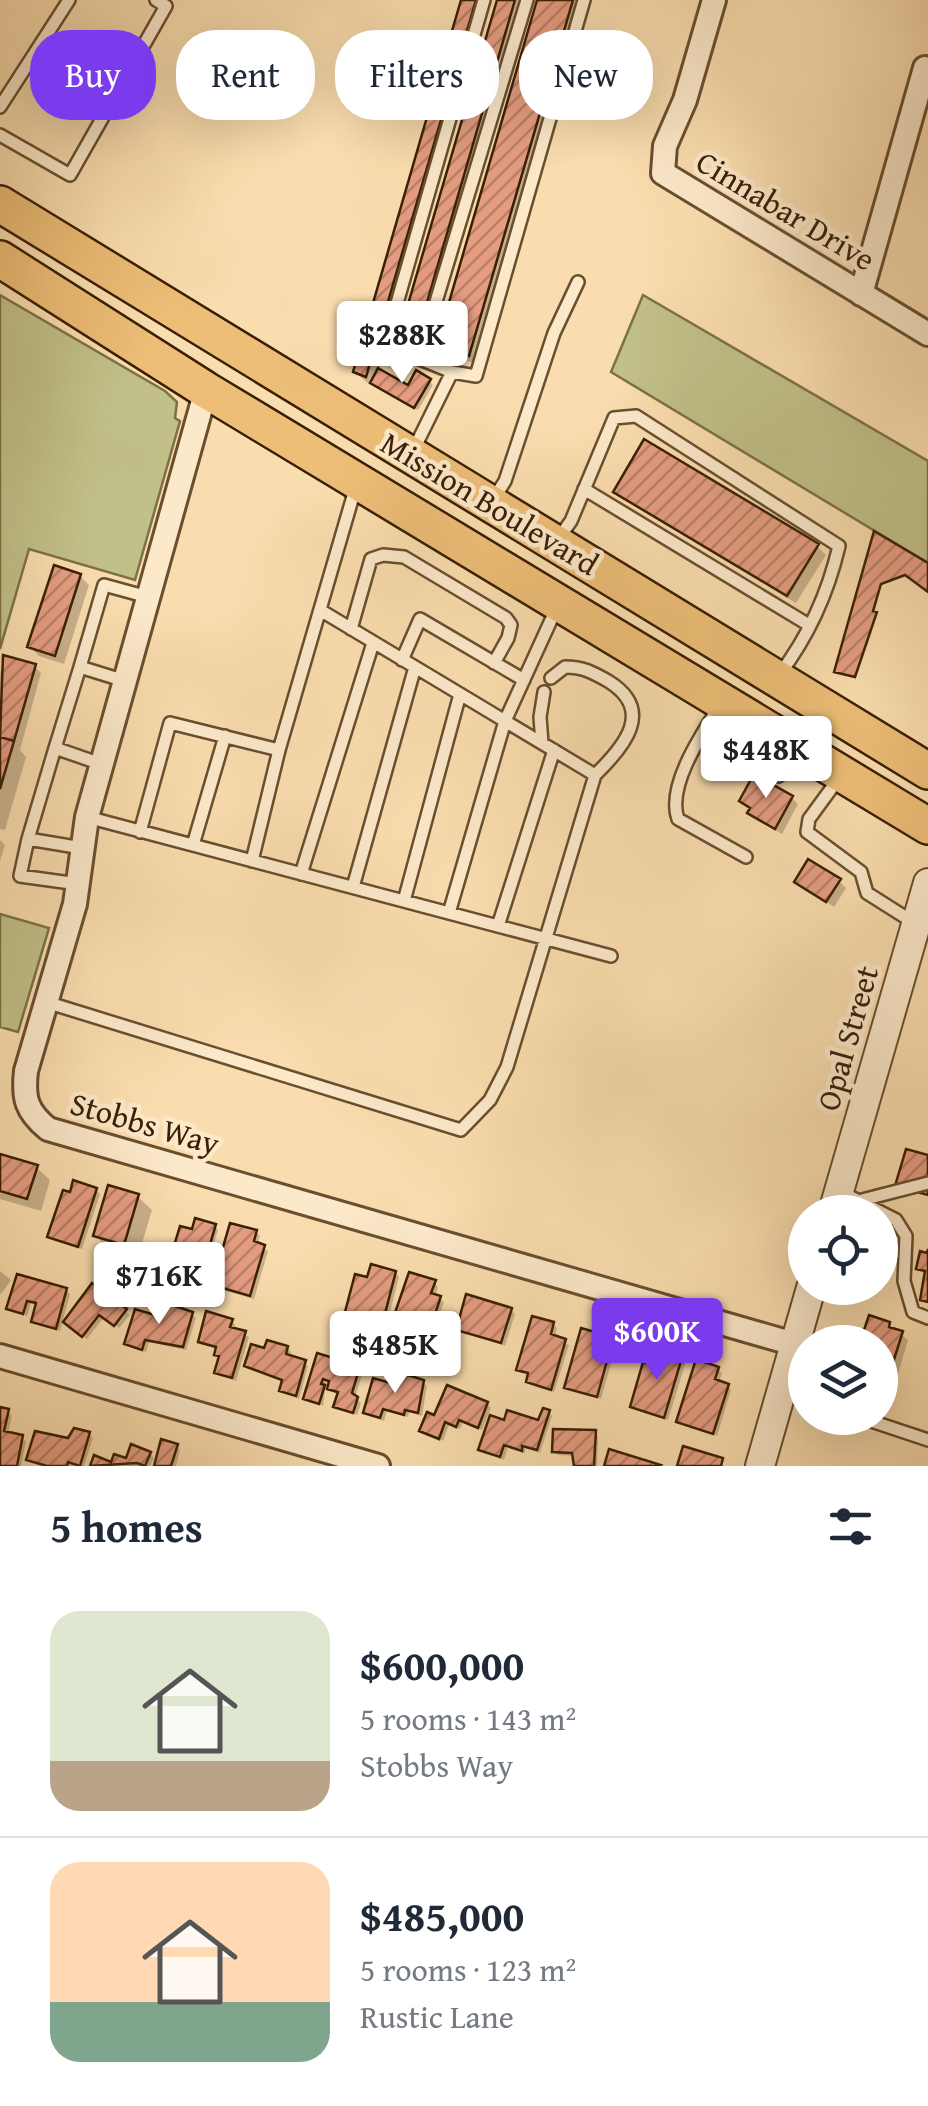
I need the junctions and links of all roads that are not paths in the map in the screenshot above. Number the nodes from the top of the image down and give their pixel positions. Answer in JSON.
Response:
{"nodes":[{"id":1,"x":69,"y":0,"type":"edge"},
{"id":2,"x":156,"y":0,"type":"edge"},
{"id":3,"x":484,"y":0,"type":"edge"},
{"id":4,"x":527,"y":0,"type":"edge"},
{"id":5,"x":584,"y":0,"type":"edge"},
{"id":6,"x":714,"y":0,"type":"edge"},
{"id":7,"x":925,"y":68,"type":"dead end"},
{"id":8,"x":0,"y":106,"type":"edge"},
{"id":9,"x":0,"y":135,"type":"edge"},
{"id":10,"x":0,"y":204,"type":"edge"},
{"id":11,"x":0,"y":260,"type":"edge"},
{"id":12,"x":578,"y":282,"type":"dead end"},
{"id":13,"x":861,"y":294,"type":"junction"},
{"id":14,"x":928,"y":334,"type":"edge"},
{"id":15,"x":419,"y":358,"type":"junction"},
{"id":16,"x":452,"y":372,"type":"junction"},
{"id":17,"x":206,"y":390,"type":"junction"},
{"id":18,"x":412,"y":456,"type":"junction"},
{"id":19,"x":357,"y":482,"type":"junction"},
{"id":20,"x":584,"y":489,"type":"junction"},
{"id":21,"x":490,"y":504,"type":"junction"},
{"id":22,"x":556,"y":544,"type":"junction"},
{"id":23,"x":148,"y":597,"type":"junction"},
{"id":24,"x":559,"y":603,"type":"junction"},
{"id":25,"x":320,"y":610,"type":"junction"},
{"id":26,"x":809,"y":626,"type":"junction"},
{"id":27,"x":351,"y":629,"type":"junction"},
{"id":28,"x":373,"y":642,"type":"junction"},
{"id":29,"x":402,"y":660,"type":"junction"},
{"id":30,"x":494,"y":663,"type":"junction"},
{"id":31,"x":80,"y":667,"type":"junction"},
{"id":32,"x":415,"y":667,"type":"junction"},
{"id":33,"x":551,"y":678,"type":"dead end"},
{"id":34,"x":776,"y":679,"type":"junction"},
{"id":35,"x":124,"y":680,"type":"junction"},
{"id":36,"x":524,"y":680,"type":"junction"},
{"id":37,"x":544,"y":692,"type":"dead end"},
{"id":38,"x":460,"y":694,"type":"junction"},
{"id":39,"x":722,"y":702,"type":"junction"},
{"id":40,"x":506,"y":721,"type":"junction"},
{"id":41,"x":702,"y":734,"type":"junction"},
{"id":42,"x":225,"y":736,"type":"junction"},
{"id":43,"x":548,"y":746,"type":"junction"},
{"id":44,"x":797,"y":747,"type":"junction"},
{"id":45,"x":55,"y":748,"type":"junction"},
{"id":46,"x":279,"y":750,"type":"junction"},
{"id":47,"x":102,"y":764,"type":"junction"},
{"id":48,"x":928,"y":771,"type":"edge"},
{"id":49,"x":595,"y":774,"type":"junction"},
{"id":50,"x":842,"y":774,"type":"junction"},
{"id":51,"x":87,"y":817,"type":"junction"},
{"id":52,"x":928,"y":826,"type":"edge"},
{"id":53,"x":140,"y":832,"type":"junction"},
{"id":54,"x":28,"y":840,"type":"junction"},
{"id":55,"x":193,"y":845,"type":"junction"},
{"id":56,"x":82,"y":848,"type":"junction"},
{"id":57,"x":746,"y":857,"type":"dead end"},
{"id":58,"x":252,"y":861,"type":"junction"},
{"id":59,"x":301,"y":874,"type":"junction"},
{"id":60,"x":928,"y":883,"type":"edge"},
{"id":61,"x":78,"y":884,"type":"junction"},
{"id":62,"x":353,"y":888,"type":"junction"},
{"id":63,"x":404,"y":901,"type":"junction"},
{"id":64,"x":449,"y":913,"type":"junction"},
{"id":65,"x":498,"y":926,"type":"junction"},
{"id":66,"x":544,"y":938,"type":"junction"},
{"id":67,"x":918,"y":942,"type":"edge"},
{"id":68,"x":611,"y":956,"type":"dead end"},
{"id":69,"x":46,"y":1002,"type":"junction"},
{"id":70,"x":928,"y":1183,"type":"edge"},
{"id":71,"x":846,"y":1195,"type":"edge"},
{"id":72,"x":872,"y":1195,"type":"edge"},
{"id":73,"x":898,"y":1223,"type":"edge"},
{"id":74,"x":928,"y":1318,"type":"edge"},
{"id":75,"x":788,"y":1342,"type":"edge"},
{"id":76,"x":0,"y":1356,"type":"edge"},
{"id":77,"x":788,"y":1405,"type":"edge"},
{"id":78,"x":898,"y":1430,"type":"edge"},
{"id":79,"x":928,"y":1440,"type":"edge"},
{"id":80,"x":378,"y":1466,"type":"edge"},
{"id":81,"x":760,"y":1466,"type":"edge"}],
"edges":[{"from":1,"to":8,"type":"lane"},
{"from":2,"to":9,"type":"lane"},
{"from":3,"to":15,"type":"lane"},
{"from":4,"to":15,"type":"lane"},
{"from":5,"to":16,"type":"lane"},
{"from":6,"to":13,"type":"street","name":"Cinnabar Drive"},
{"from":7,"to":13,"type":"street"},
{"from":10,"to":18,"type":"main road","name":"Mission Boulevard"},
{"from":11,"to":17,"type":"main road","name":"Mission Boulevard"},
{"from":12,"to":21,"type":"lane"},
{"from":13,"to":14,"type":"street","name":"Cinnabar Drive"},
{"from":15,"to":16,"type":"lane"},
{"from":16,"to":18,"type":"lane"},
{"from":17,"to":19,"type":"main road","name":"Mission Boulevard"},
{"from":17,"to":23,"type":"street","name":"Stobbs Way"},
{"from":18,"to":21,"type":"main road","name":"Mission Boulevard"},
{"from":19,"to":24,"type":"main road","name":"Mission Boulevard"},
{"from":19,"to":25,"type":"lane"},
{"from":20,"to":22,"type":"lane"},
{"from":20,"to":26,"type":"lane"},
{"from":20,"to":26,"type":"lane"},
{"from":21,"to":22,"type":"main road","name":"Mission Boulevard"},
{"from":22,"to":34,"type":"main road","name":"Mission Boulevard"},
{"from":23,"to":31,"type":"lane"},
{"from":23,"to":35,"type":"street","name":"Stobbs Way"},
{"from":24,"to":36,"type":"lane"},
{"from":24,"to":39,"type":"main road","name":"Mission Boulevard"},
{"from":25,"to":27,"type":"lane"},
{"from":25,"to":46,"type":"lane"},
{"from":26,"to":34,"type":"lane"},
{"from":27,"to":28,"type":"lane"},
{"from":27,"to":30,"type":"lane"},
{"from":28,"to":29,"type":"lane"},
{"from":28,"to":59,"type":"lane"},
{"from":29,"to":30,"type":"lane"},
{"from":29,"to":32,"type":"lane"},
{"from":30,"to":36,"type":"lane"},
{"from":31,"to":35,"type":"lane"},
{"from":31,"to":45,"type":"lane"},
{"from":32,"to":38,"type":"lane"},
{"from":32,"to":62,"type":"lane"},
{"from":33,"to":49,"type":"lane"},
{"from":34,"to":48,"type":"main road","name":"Mission Boulevard"},
{"from":35,"to":47,"type":"street","name":"Stobbs Way"},
{"from":36,"to":40,"type":"lane"},
{"from":37,"to":43,"type":"lane"},
{"from":38,"to":40,"type":"lane"},
{"from":38,"to":63,"type":"lane"},
{"from":39,"to":41,"type":"lane"},
{"from":39,"to":44,"type":"main road","name":"Mission Boulevard"},
{"from":40,"to":43,"type":"lane"},
{"from":40,"to":64,"type":"lane"},
{"from":41,"to":44,"type":"lane"},
{"from":41,"to":57,"type":"lane"},
{"from":42,"to":46,"type":"lane"},
{"from":42,"to":53,"type":"lane"},
{"from":42,"to":55,"type":"lane"},
{"from":43,"to":49,"type":"lane"},
{"from":43,"to":65,"type":"lane"},
{"from":44,"to":50,"type":"main road","name":"Mission Boulevard"},
{"from":45,"to":47,"type":"lane"},
{"from":45,"to":54,"type":"lane"},
{"from":46,"to":58,"type":"lane"},
{"from":47,"to":51,"type":"street","name":"Stobbs Way"},
{"from":49,"to":66,"type":"lane"},
{"from":50,"to":52,"type":"main road","name":"Mission Boulevard"},
{"from":50,"to":67,"type":"lane"},
{"from":51,"to":53,"type":"lane"},
{"from":51,"to":56,"type":"street","name":"Stobbs Way"},
{"from":53,"to":55,"type":"lane"},
{"from":54,"to":56,"type":"lane"},
{"from":54,"to":61,"type":"lane"},
{"from":55,"to":58,"type":"lane"},
{"from":56,"to":61,"type":"street","name":"Stobbs Way"},
{"from":58,"to":59,"type":"lane"},
{"from":59,"to":62,"type":"lane"},
{"from":60,"to":67,"type":"street","name":"Opal Street"},
{"from":61,"to":69,"type":"street","name":"Stobbs Way"},
{"from":62,"to":63,"type":"lane"},
{"from":63,"to":64,"type":"lane"},
{"from":64,"to":65,"type":"lane"},
{"from":65,"to":66,"type":"lane"},
{"from":66,"to":68,"type":"lane"},
{"from":66,"to":69,"type":"lane"},
{"from":67,"to":71,"type":"street","name":"Opal Street"},
{"from":69,"to":75,"type":"street","name":"Stobbs Way"},
{"from":70,"to":72,"type":"lane"},
{"from":73,"to":74,"type":"lane"},
{"from":76,"to":80,"type":"street"},
{"from":77,"to":81,"type":"street"},
{"from":78,"to":79,"type":"lane"}]}
